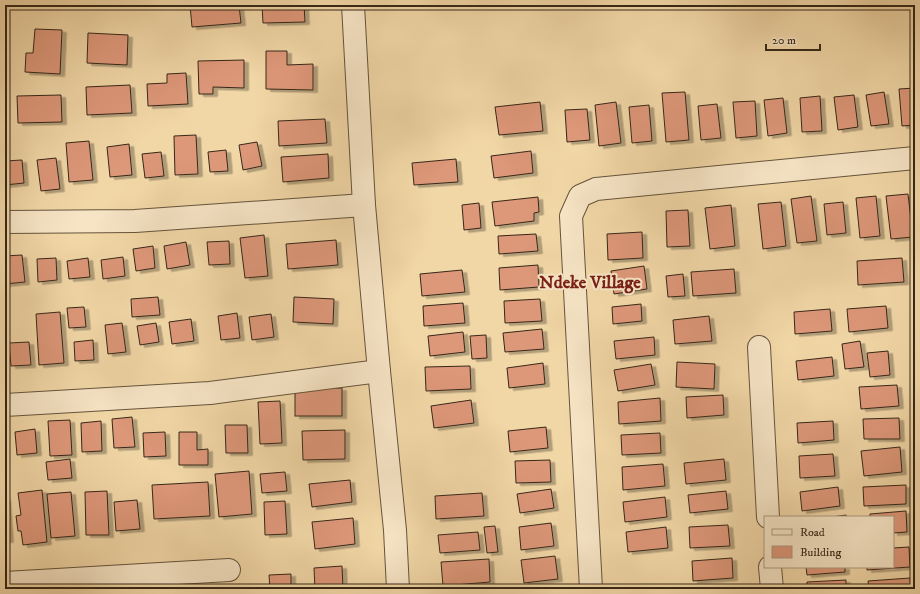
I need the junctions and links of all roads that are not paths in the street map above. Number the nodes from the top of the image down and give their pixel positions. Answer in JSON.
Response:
{"nodes":[{"id":1,"x":353,"y":5,"type":"edge"},
{"id":2,"x":915,"y":158,"type":"edge"},
{"id":3,"x":364,"y":205,"type":"junction"},
{"id":4,"x":5,"y":222,"type":"edge"},
{"id":5,"x":759,"y":347,"type":"dead end"},
{"id":6,"x":379,"y":371,"type":"junction"},
{"id":7,"x":5,"y":405,"type":"edge"},
{"id":8,"x":768,"y":516,"type":"edge"},
{"id":9,"x":770,"y":568,"type":"edge"},
{"id":10,"x":229,"y":570,"type":"dead end"},
{"id":11,"x":5,"y":583,"type":"edge"},
{"id":12,"x":398,"y":589,"type":"edge"},
{"id":13,"x":591,"y":589,"type":"edge"},
{"id":14,"x":772,"y":589,"type":"edge"}],
"edges":[{"from":1,"to":3,"type":"street"},
{"from":2,"to":13,"type":"street"},
{"from":3,"to":4,"type":"street"},
{"from":3,"to":6,"type":"street"},
{"from":5,"to":8,"type":"street"},
{"from":6,"to":7,"type":"street"},
{"from":6,"to":12,"type":"street"},
{"from":9,"to":14,"type":"street"},
{"from":10,"to":11,"type":"street"}]}
